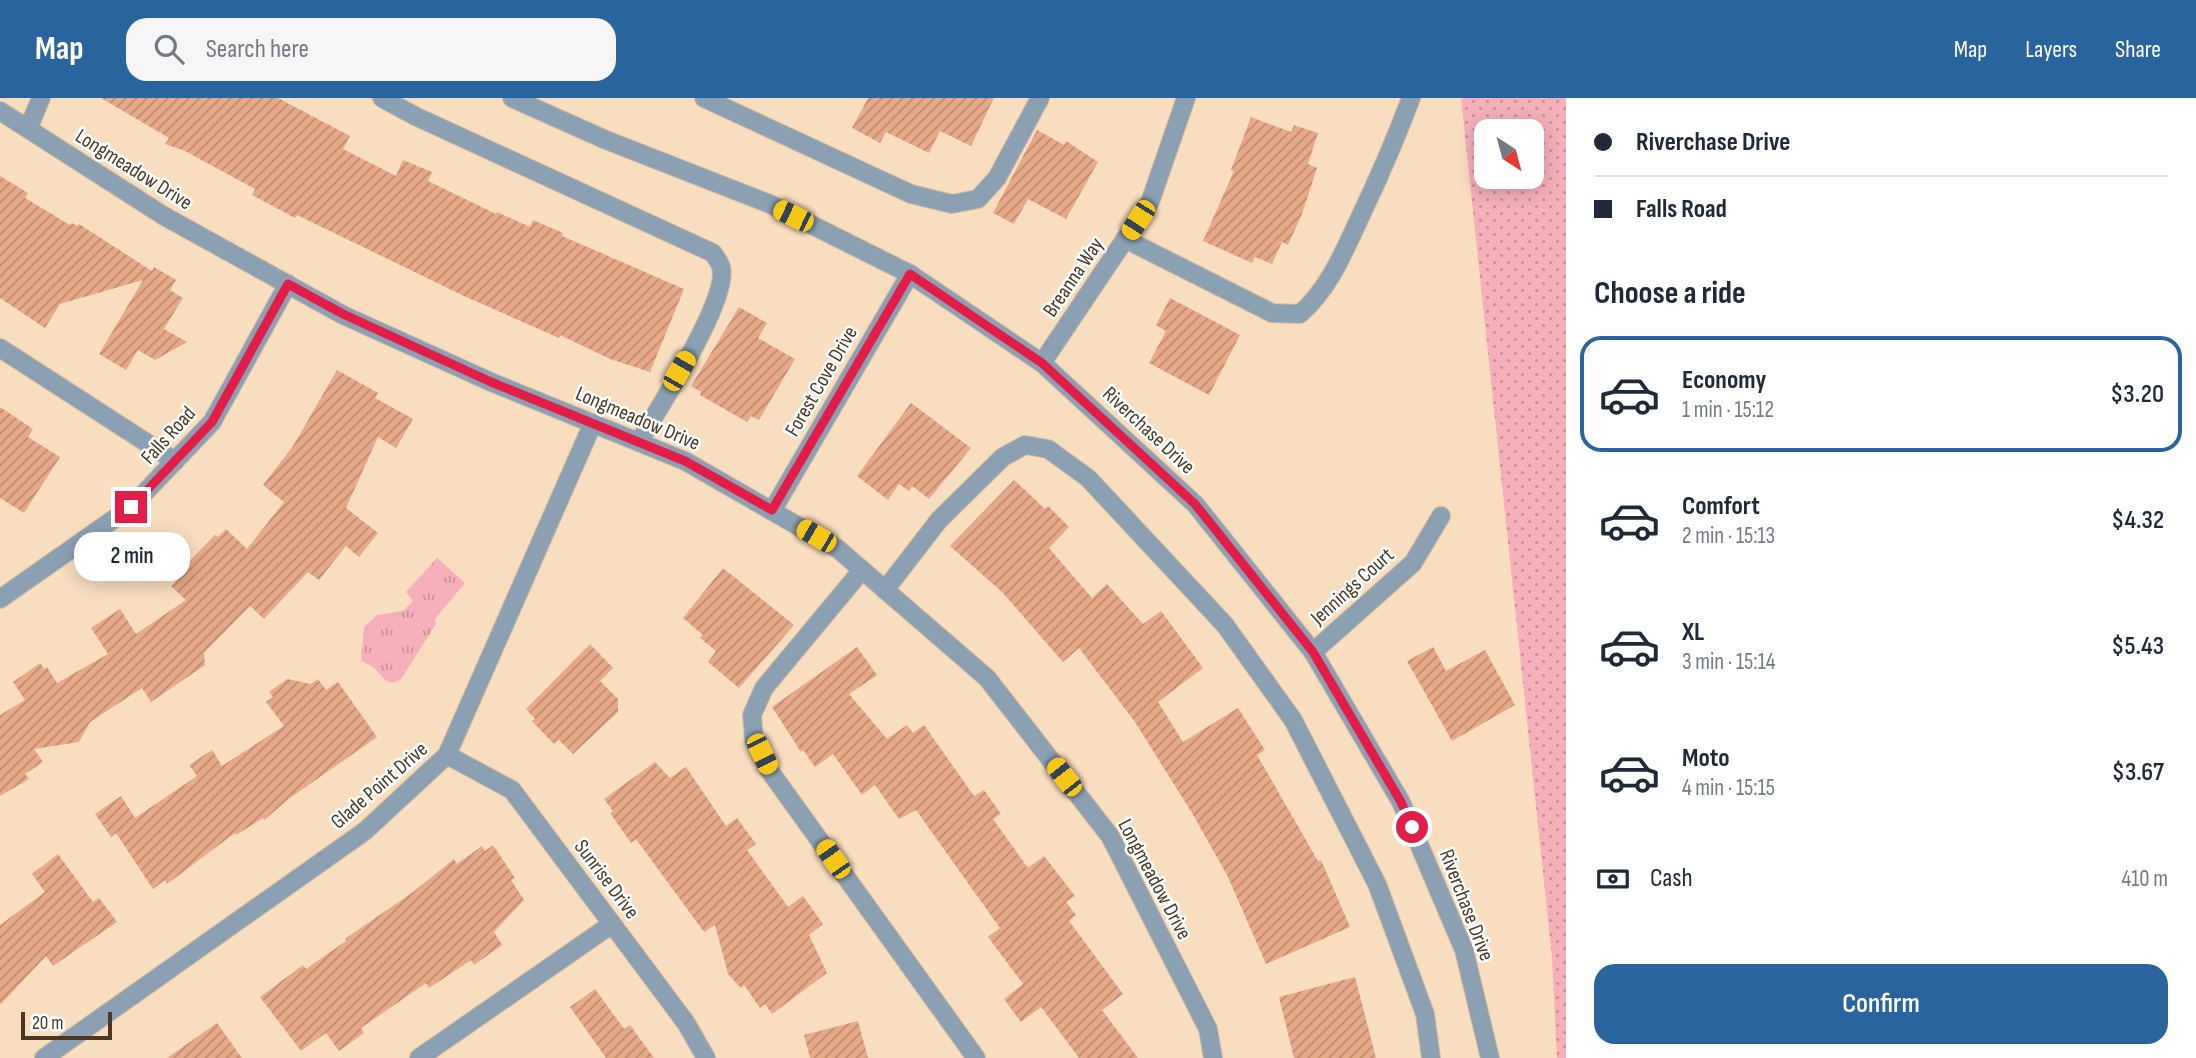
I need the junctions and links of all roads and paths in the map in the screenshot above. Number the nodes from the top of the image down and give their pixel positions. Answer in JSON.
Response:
{"nodes":[{"id":1,"x":41,"y":98,"type":"edge"},
{"id":2,"x":382,"y":98,"type":"edge"},
{"id":3,"x":512,"y":98,"type":"edge"},
{"id":4,"x":704,"y":98,"type":"edge"},
{"id":5,"x":1040,"y":98,"type":"edge"},
{"id":6,"x":1186,"y":98,"type":"edge"},
{"id":7,"x":1410,"y":98,"type":"edge"},
{"id":8,"x":0,"y":111,"type":"edge"},
{"id":9,"x":28,"y":129,"type":"junction"},
{"id":10,"x":1125,"y":239,"type":"junction"},
{"id":11,"x":910,"y":274,"type":"junction"},
{"id":12,"x":288,"y":284,"type":"junction"},
{"id":13,"x":0,"y":348,"type":"edge"},
{"id":14,"x":1042,"y":363,"type":"junction"},
{"id":15,"x":593,"y":423,"type":"junction"},
{"id":16,"x":639,"y":442,"type":"junction"},
{"id":17,"x":175,"y":461,"type":"junction"},
{"id":18,"x":772,"y":510,"type":"junction"},
{"id":19,"x":1441,"y":516,"type":"dead end"},
{"id":20,"x":862,"y":570,"type":"junction"},
{"id":21,"x":885,"y":590,"type":"junction"},
{"id":22,"x":0,"y":599,"type":"edge"},
{"id":23,"x":1313,"y":652,"type":"junction"},
{"id":24,"x":447,"y":755,"type":"junction"},
{"id":25,"x":612,"y":924,"type":"junction"},
{"id":26,"x":44,"y":1058,"type":"edge"},
{"id":27,"x":419,"y":1058,"type":"edge"},
{"id":28,"x":706,"y":1058,"type":"edge"},
{"id":29,"x":976,"y":1058,"type":"edge"},
{"id":30,"x":1213,"y":1058,"type":"edge"},
{"id":31,"x":1431,"y":1058,"type":"edge"},
{"id":32,"x":1490,"y":1058,"type":"edge"}],
"edges":[{"from":1,"to":9,"type":"street"},
{"from":2,"to":16,"type":"street"},
{"from":3,"to":11,"type":"street","name":"Riverchase Drive"},
{"from":4,"to":5,"type":"street"},
{"from":6,"to":10,"type":"street","name":"Breanna Way"},
{"from":7,"to":10,"type":"street"},
{"from":8,"to":9,"type":"street","name":"Longmeadow Drive"},
{"from":9,"to":12,"type":"street","name":"Longmeadow Drive"},
{"from":10,"to":14,"type":"street","name":"Breanna Way"},
{"from":11,"to":14,"type":"street","name":"Riverchase Drive"},
{"from":11,"to":18,"type":"street","name":"Forest Cove Drive"},
{"from":12,"to":15,"type":"street","name":"Longmeadow Drive"},
{"from":12,"to":17,"type":"street","name":"Falls Road"},
{"from":13,"to":17,"type":"street"},
{"from":14,"to":23,"type":"street","name":"Riverchase Drive"},
{"from":15,"to":16,"type":"street","name":"Longmeadow Drive"},
{"from":15,"to":24,"type":"street","name":"Glade Point Drive"},
{"from":16,"to":18,"type":"street","name":"Longmeadow Drive"},
{"from":17,"to":22,"type":"street","name":"Falls Road"},
{"from":18,"to":20,"type":"street","name":"Longmeadow Drive"},
{"from":19,"to":23,"type":"street","name":"Jennings Court"},
{"from":20,"to":21,"type":"street","name":"Longmeadow Drive"},
{"from":20,"to":29,"type":"street"},
{"from":21,"to":30,"type":"street","name":"Longmeadow Drive"},
{"from":21,"to":31,"type":"street"},
{"from":23,"to":32,"type":"street","name":"Riverchase Drive"},
{"from":24,"to":25,"type":"street","name":"Sunrise Drive"},
{"from":24,"to":26,"type":"street","name":"Glade Point Drive"},
{"from":25,"to":27,"type":"street"},
{"from":25,"to":28,"type":"street","name":"Sunrise Drive"}]}
